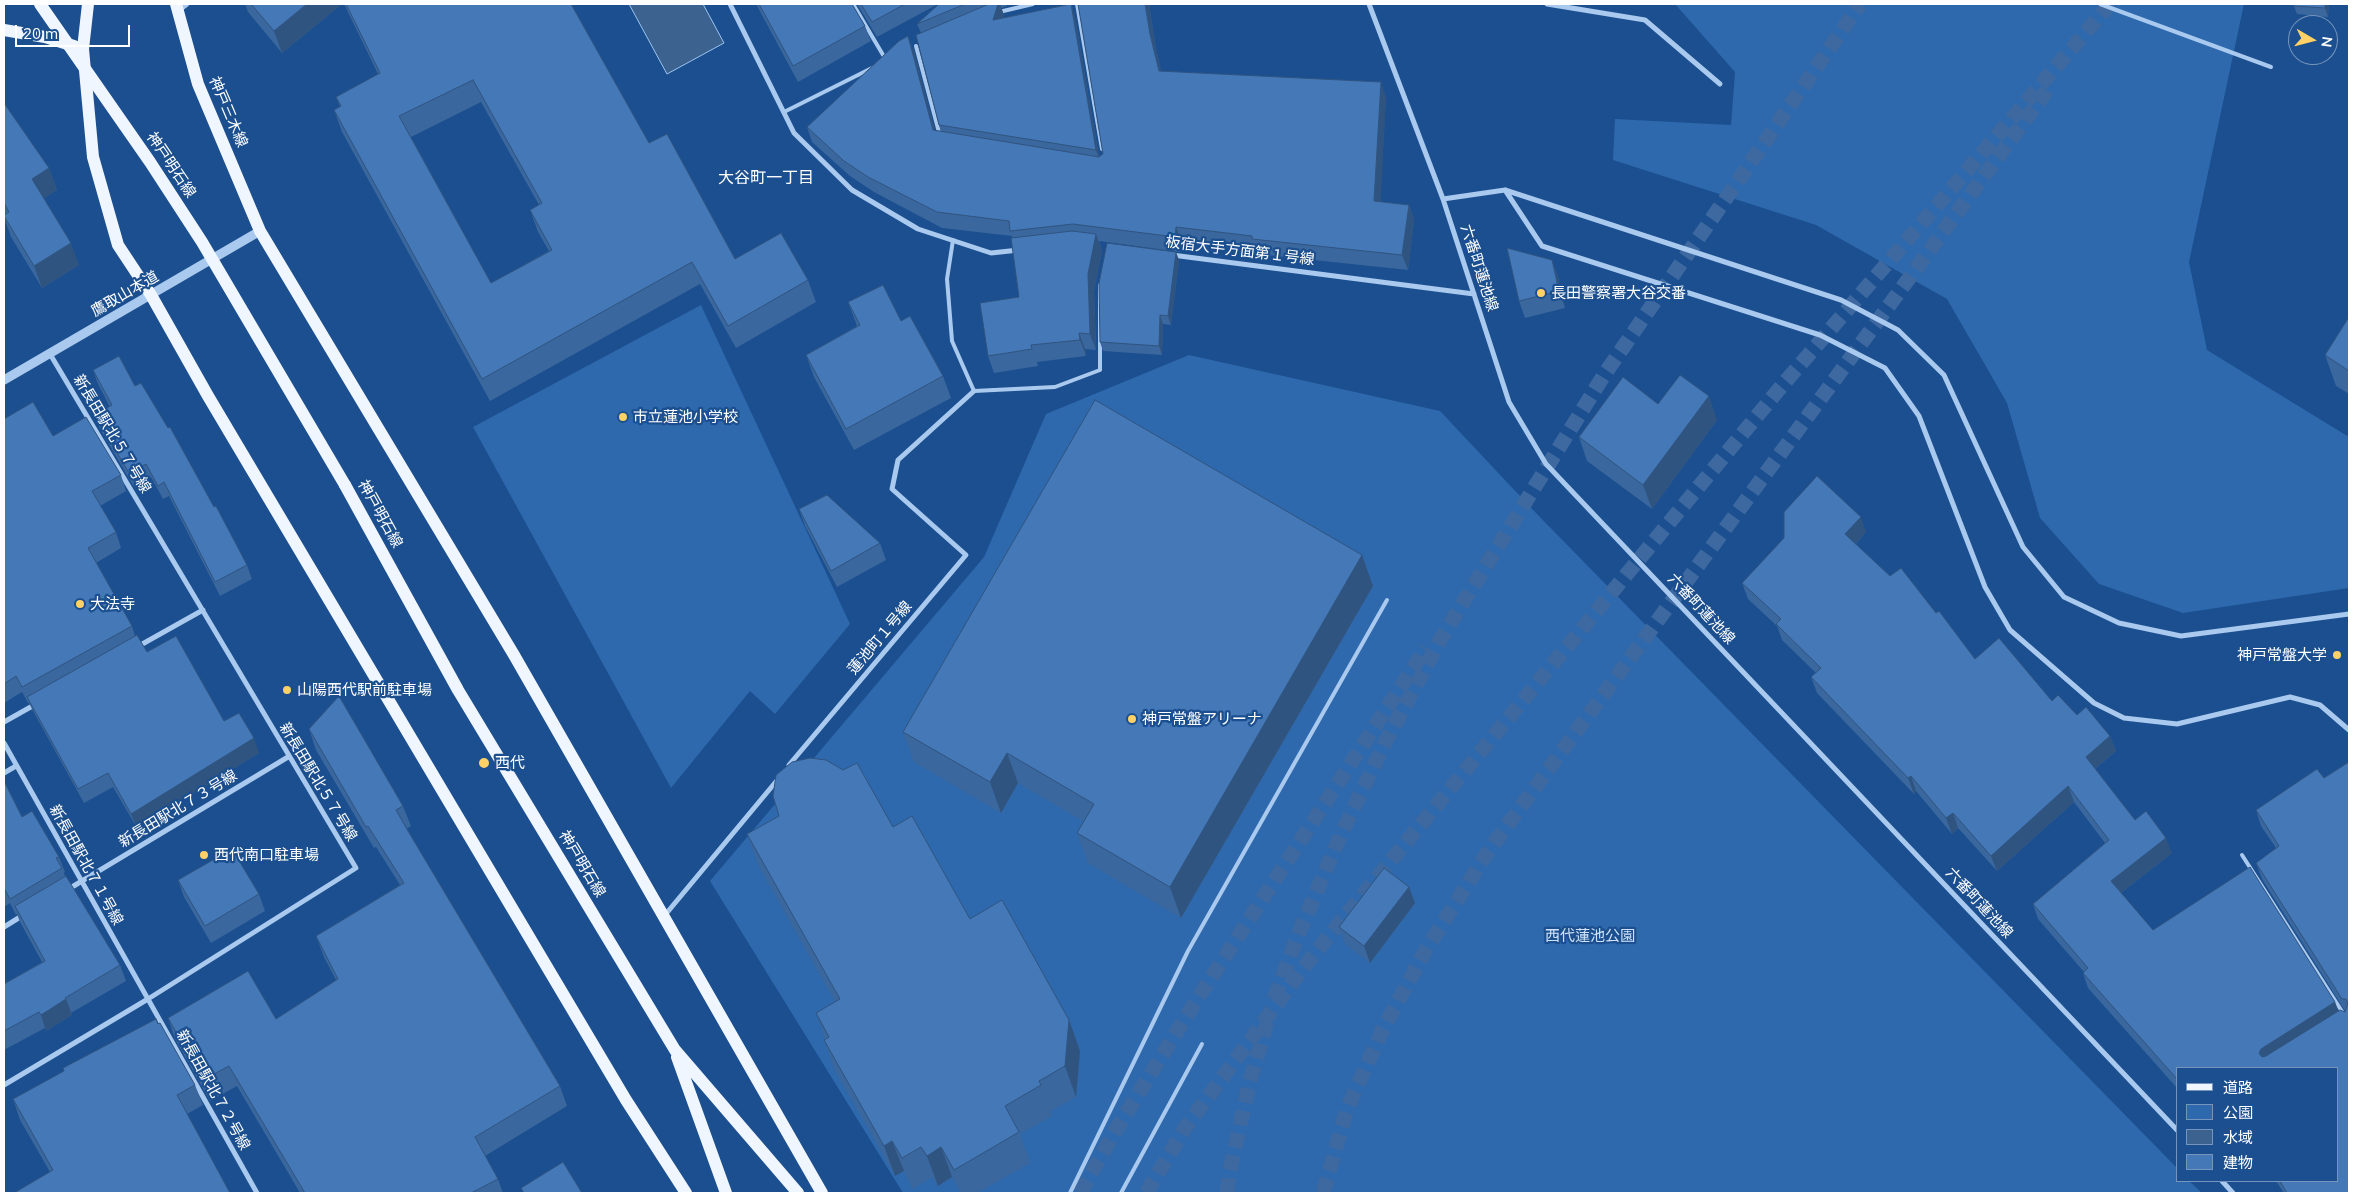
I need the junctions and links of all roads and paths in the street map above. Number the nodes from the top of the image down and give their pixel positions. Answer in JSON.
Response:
{"nodes":[{"id":1,"x":40,"y":4,"type":"edge"},
{"id":2,"x":88,"y":4,"type":"edge"},
{"id":3,"x":730,"y":4,"type":"edge"},
{"id":4,"x":853,"y":4,"type":"edge"},
{"id":5,"x":1033,"y":4,"type":"edge"},
{"id":6,"x":1077,"y":4,"type":"edge"},
{"id":7,"x":1369,"y":4,"type":"edge"},
{"id":8,"x":1547,"y":4,"type":"edge"},
{"id":9,"x":2100,"y":4,"type":"edge"},
{"id":10,"x":181,"y":6,"type":"edge"},
{"id":11,"x":991,"y":14,"type":"edge"},
{"id":12,"x":4,"y":30,"type":"edge"},
{"id":13,"x":924,"y":43,"type":"edge"},
{"id":14,"x":916,"y":46,"type":"junction"},
{"id":15,"x":84,"y":49,"type":"junction"},
{"id":16,"x":909,"y":50,"type":"edge"},
{"id":17,"x":894,"y":57,"type":"edge"},
{"id":18,"x":887,"y":61,"type":"junction"},
{"id":19,"x":2271,"y":67,"type":"dead end"},
{"id":20,"x":1720,"y":84,"type":"dead end"},
{"id":21,"x":784,"y":112,"type":"junction"},
{"id":22,"x":941,"y":142,"type":"edge"},
{"id":23,"x":1104,"y":158,"type":"edge"},
{"id":24,"x":1505,"y":190,"type":"junction"},
{"id":25,"x":1444,"y":200,"type":"junction"},
{"id":26,"x":260,"y":231,"type":"junction"},
{"id":27,"x":953,"y":240,"type":"junction"},
{"id":28,"x":1030,"y":248,"type":"edge"},
{"id":29,"x":1164,"y":254,"type":"edge"},
{"id":30,"x":1100,"y":282,"type":"edge"},
{"id":31,"x":1474,"y":294,"type":"junction"},
{"id":32,"x":151,"y":295,"type":"junction"},
{"id":33,"x":50,"y":354,"type":"junction"},
{"id":34,"x":4,"y":380,"type":"edge"},
{"id":35,"x":974,"y":391,"type":"junction"},
{"id":36,"x":1387,"y":600,"type":"dead end"},
{"id":37,"x":203,"y":610,"type":"junction"},
{"id":38,"x":2349,"y":614,"type":"edge"},
{"id":39,"x":134,"y":649,"type":"edge"},
{"id":40,"x":38,"y":703,"type":"edge"},
{"id":41,"x":4,"y":722,"type":"edge"},
{"id":42,"x":2349,"y":730,"type":"edge"},
{"id":43,"x":4,"y":743,"type":"edge"},
{"id":44,"x":288,"y":757,"type":"junction"},
{"id":45,"x":16,"y":766,"type":"junction"},
{"id":46,"x":4,"y":773,"type":"edge"},
{"id":47,"x":2242,"y":855,"type":"dead end"},
{"id":48,"x":80,"y":882,"type":"junction"},
{"id":49,"x":63,"y":892,"type":"edge"},
{"id":50,"x":29,"y":912,"type":"edge"},
{"id":51,"x":664,"y":916,"type":"junction"},
{"id":52,"x":4,"y":927,"type":"edge"},
{"id":53,"x":148,"y":999,"type":"junction"},
{"id":54,"x":2347,"y":1019,"type":"edge"},
{"id":55,"x":1202,"y":1044,"type":"dead end"},
{"id":56,"x":674,"y":1050,"type":"junction"},
{"id":57,"x":4,"y":1085,"type":"edge"},
{"id":58,"x":2176,"y":1128,"type":"edge"},
{"id":59,"x":2223,"y":1182,"type":"edge"},
{"id":60,"x":257,"y":1193,"type":"edge"},
{"id":61,"x":686,"y":1193,"type":"edge"},
{"id":62,"x":726,"y":1193,"type":"edge"},
{"id":63,"x":798,"y":1193,"type":"edge"},
{"id":64,"x":822,"y":1193,"type":"edge"},
{"id":65,"x":1070,"y":1193,"type":"edge"},
{"id":66,"x":1121,"y":1193,"type":"edge"},
{"id":67,"x":2233,"y":1193,"type":"edge"}],
"edges":[{"from":1,"to":56,"type":"main road","name":"神戸明石線","bridge":true},
{"from":2,"to":15,"type":"main road"},
{"from":3,"to":21,"type":"street"},
{"from":4,"to":18,"type":"lane"},
{"from":5,"to":11,"type":"lane"},
{"from":6,"to":23,"type":"lane"},
{"from":7,"to":25,"type":"street","name":"六番町蓮池線"},
{"from":8,"to":20,"type":"street"},
{"from":9,"to":19,"type":"lane"},
{"from":10,"to":26,"type":"main road","name":"神戸三木線"},
{"from":12,"to":15,"type":"main road"},
{"from":13,"to":14,"type":"lane"},
{"from":14,"to":16,"type":"lane"},
{"from":14,"to":22,"type":"lane"},
{"from":15,"to":32,"type":"main road"},
{"from":17,"to":18,"type":"lane"},
{"from":18,"to":21,"type":"lane"},
{"from":21,"to":27,"type":"street"},
{"from":24,"to":25,"type":"street"},
{"from":24,"to":38,"type":"street"},
{"from":24,"to":42,"type":"street"},
{"from":25,"to":31,"type":"street","name":"六番町蓮池線"},
{"from":26,"to":32,"type":"street","name":"鷹取山本道"},
{"from":26,"to":51,"type":"main road","name":"神戸三木線"},
{"from":27,"to":28,"type":"street"},
{"from":27,"to":35,"type":"lane"},
{"from":29,"to":31,"type":"street","name":"板宿大手方面第１号線"},
{"from":30,"to":35,"type":"lane"},
{"from":31,"to":58,"type":"street","name":"六番町蓮池線"},
{"from":32,"to":33,"type":"street","name":"鷹取山本道"},
{"from":32,"to":61,"type":"main road"},
{"from":33,"to":34,"type":"street","name":"鷹取山本道"},
{"from":33,"to":37,"type":"street","name":"新長田駅北５７号線"},
{"from":35,"to":51,"type":"street","name":"蓮池町１号線"},
{"from":36,"to":65,"type":"lane"},
{"from":37,"to":39,"type":"street"},
{"from":37,"to":44,"type":"street","name":"新長田駅北５７号線"},
{"from":40,"to":41,"type":"street"},
{"from":43,"to":45,"type":"street","name":"新長田駅北７１号線"},
{"from":44,"to":48,"type":"street","name":"新長田駅北７３号線"},
{"from":44,"to":53,"type":"street","name":"新長田駅北５７号線"},
{"from":45,"to":46,"type":"street"},
{"from":45,"to":48,"type":"street","name":"新長田駅北７１号線"},
{"from":47,"to":54,"type":"lane"},
{"from":48,"to":49,"type":"street","name":"新長田駅北７３号線"},
{"from":48,"to":53,"type":"street","name":"新長田駅北７１号線"},
{"from":50,"to":52,"type":"street"},
{"from":51,"to":64,"type":"main road","name":"神戸三木線"},
{"from":53,"to":57,"type":"street","name":"新長田駅北５７号線"},
{"from":53,"to":60,"type":"street","name":"新長田駅北７２号線"},
{"from":55,"to":66,"type":"lane"},
{"from":56,"to":62,"type":"main road","name":"神戸明石線"},
{"from":56,"to":63,"type":"main road","name":"神戸明石線"},
{"from":59,"to":67,"type":"street"}]}
